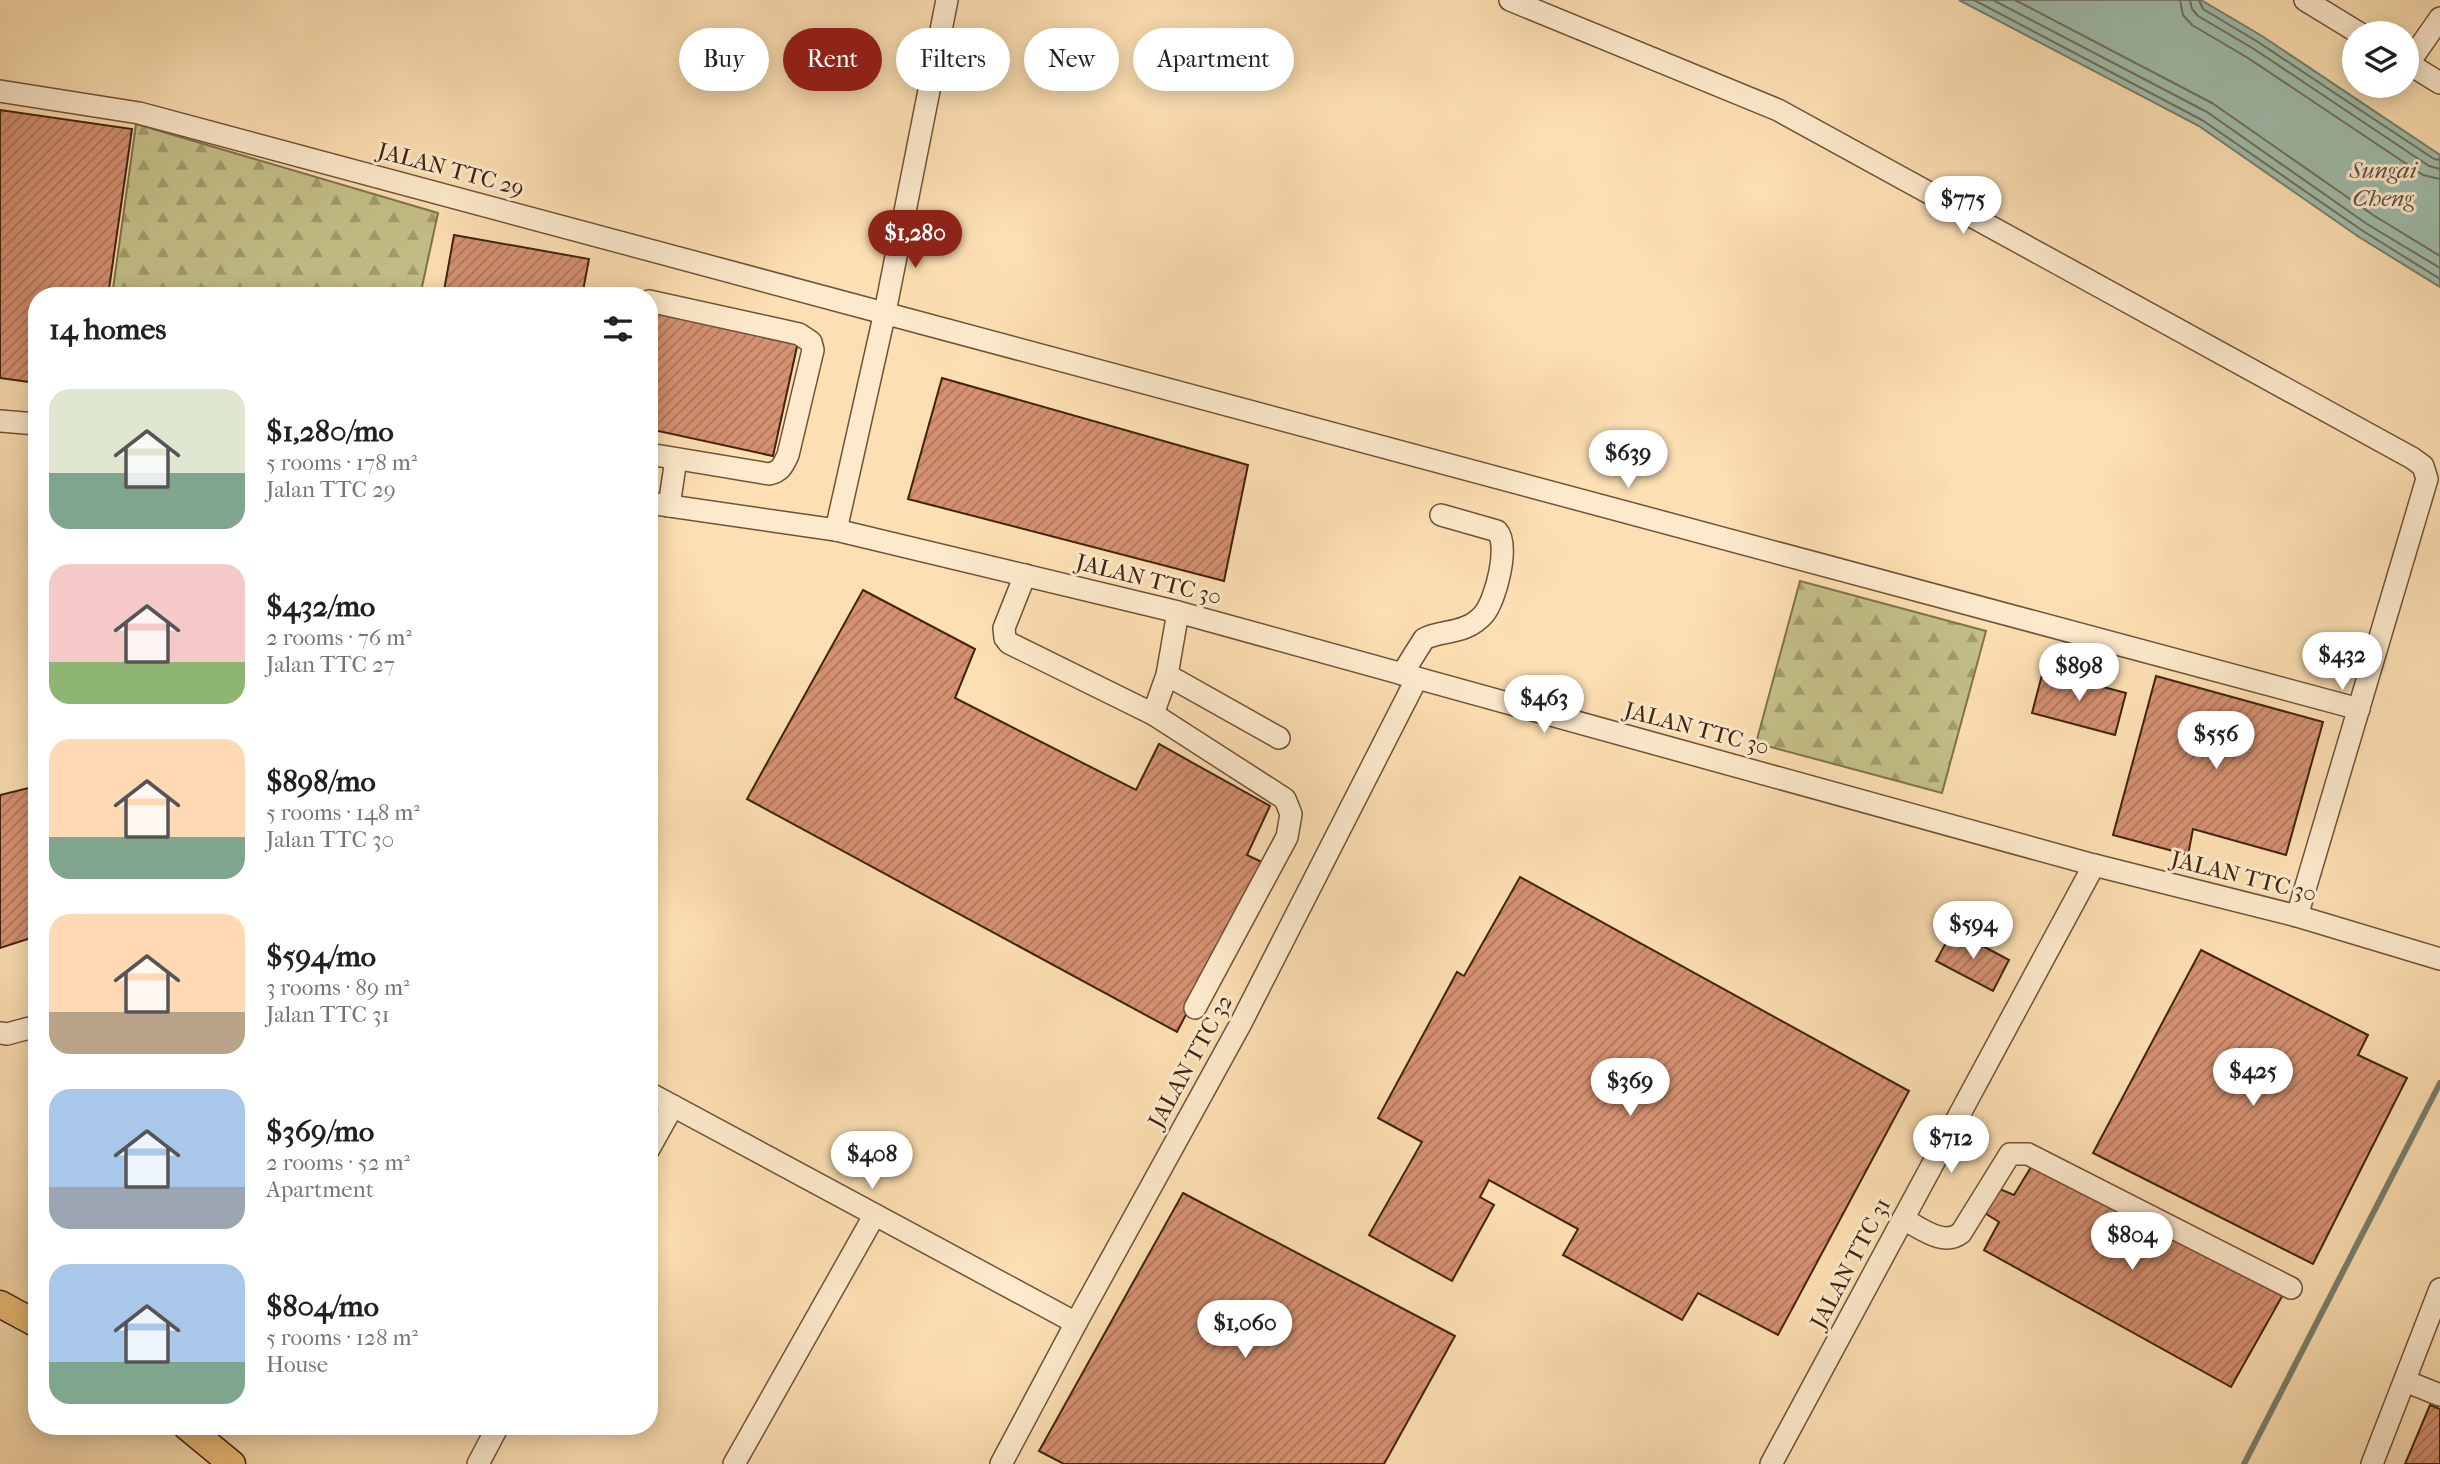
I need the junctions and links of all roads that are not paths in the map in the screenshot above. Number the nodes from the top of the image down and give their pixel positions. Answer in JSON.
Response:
{"nodes":[{"id":1,"x":947,"y":0,"type":"edge"},
{"id":2,"x":1510,"y":0,"type":"edge"},
{"id":3,"x":2305,"y":0,"type":"edge"},
{"id":4,"x":2330,"y":6,"type":"edge"},
{"id":5,"x":2440,"y":18,"type":"edge"},
{"id":6,"x":2346,"y":21,"type":"edge"},
{"id":7,"x":2419,"y":47,"type":"edge"},
{"id":8,"x":2419,"y":70,"type":"edge"},
{"id":9,"x":2440,"y":83,"type":"edge"},
{"id":10,"x":0,"y":90,"type":"edge"},
{"id":11,"x":658,"y":303,"type":"edge"},
{"id":12,"x":885,"y":312,"type":"junction"},
{"id":13,"x":0,"y":421,"type":"edge"},
{"id":14,"x":28,"y":423,"type":"edge"},
{"id":15,"x":658,"y":456,"type":"edge"},
{"id":16,"x":676,"y":459,"type":"junction"},
{"id":17,"x":659,"y":505,"type":"edge"},
{"id":18,"x":1441,"y":515,"type":"dead end"},
{"id":19,"x":836,"y":530,"type":"junction"},
{"id":20,"x":1024,"y":575,"type":"junction"},
{"id":21,"x":1178,"y":612,"type":"junction"},
{"id":22,"x":1167,"y":675,"type":"junction"},
{"id":23,"x":1409,"y":676,"type":"junction"},
{"id":24,"x":2359,"y":709,"type":"junction"},
{"id":25,"x":1153,"y":714,"type":"junction"},
{"id":26,"x":1279,"y":738,"type":"dead end"},
{"id":27,"x":2094,"y":865,"type":"junction"},
{"id":28,"x":2297,"y":916,"type":"junction"},
{"id":29,"x":2440,"y":959,"type":"edge"},
{"id":30,"x":1195,"y":1008,"type":"dead end"},
{"id":31,"x":28,"y":1028,"type":"edge"},
{"id":32,"x":0,"y":1033,"type":"edge"},
{"id":33,"x":658,"y":1098,"type":"edge"},
{"id":34,"x":673,"y":1106,"type":"junction"},
{"id":35,"x":658,"y":1133,"type":"edge"},
{"id":36,"x":874,"y":1216,"type":"junction"},
{"id":37,"x":1903,"y":1219,"type":"junction"},
{"id":38,"x":2291,"y":1287,"type":"dead end"},
{"id":39,"x":2440,"y":1289,"type":"edge"},
{"id":40,"x":0,"y":1304,"type":"edge"},
{"id":41,"x":28,"y":1319,"type":"edge"},
{"id":42,"x":1076,"y":1323,"type":"junction"},
{"id":43,"x":2404,"y":1381,"type":"junction"},
{"id":44,"x":2440,"y":1395,"type":"edge"},
{"id":45,"x":197,"y":1435,"type":"edge"},
{"id":46,"x":493,"y":1435,"type":"edge"},
{"id":47,"x":232,"y":1464,"type":"edge"},
{"id":48,"x":478,"y":1464,"type":"edge"},
{"id":49,"x":734,"y":1464,"type":"edge"},
{"id":50,"x":1001,"y":1464,"type":"edge"},
{"id":51,"x":1770,"y":1464,"type":"edge"},
{"id":52,"x":2372,"y":1464,"type":"edge"}],
"edges":[{"from":1,"to":12,"type":"street"},
{"from":2,"to":24,"type":"street"},
{"from":3,"to":4,"type":"street"},
{"from":4,"to":6,"type":"street"},
{"from":5,"to":7,"type":"street"},
{"from":8,"to":9,"type":"street"},
{"from":10,"to":12,"type":"street","name":"JALAN TTC 29"},
{"from":11,"to":16,"type":"street"},
{"from":12,"to":19,"type":"street"},
{"from":12,"to":24,"type":"street","name":"JALAN TTC 29"},
{"from":13,"to":14,"type":"street"},
{"from":15,"to":16,"type":"street"},
{"from":16,"to":17,"type":"street"},
{"from":17,"to":19,"type":"street","name":"JALAN TTC 30"},
{"from":18,"to":23,"type":"street","name":"JALAN TTC 32"},
{"from":19,"to":20,"type":"street","name":"JALAN TTC 30"},
{"from":20,"to":21,"type":"street","name":"JALAN TTC 30"},
{"from":20,"to":25,"type":"street"},
{"from":21,"to":22,"type":"street"},
{"from":21,"to":23,"type":"street","name":"JALAN TTC 30"},
{"from":22,"to":25,"type":"street"},
{"from":22,"to":26,"type":"street"},
{"from":23,"to":27,"type":"street","name":"JALAN TTC 30"},
{"from":23,"to":42,"type":"street","name":"JALAN TTC 32"},
{"from":24,"to":28,"type":"street"},
{"from":25,"to":30,"type":"street"},
{"from":27,"to":28,"type":"street","name":"JALAN TTC 30"},
{"from":27,"to":37,"type":"street","name":"JALAN TTC 31"},
{"from":28,"to":29,"type":"street","name":"JALAN TTC 30"},
{"from":31,"to":32,"type":"street"},
{"from":33,"to":34,"type":"street"},
{"from":34,"to":35,"type":"street"},
{"from":34,"to":36,"type":"street"},
{"from":36,"to":42,"type":"street"},
{"from":36,"to":49,"type":"street"},
{"from":37,"to":38,"type":"street"},
{"from":37,"to":51,"type":"street","name":"JALAN TTC 31"},
{"from":39,"to":43,"type":"street"},
{"from":40,"to":41,"type":"main road"},
{"from":42,"to":50,"type":"street","name":"JALAN TTC 32"},
{"from":43,"to":44,"type":"street"},
{"from":43,"to":52,"type":"street"},
{"from":45,"to":47,"type":"main road"},
{"from":46,"to":48,"type":"street"}]}
